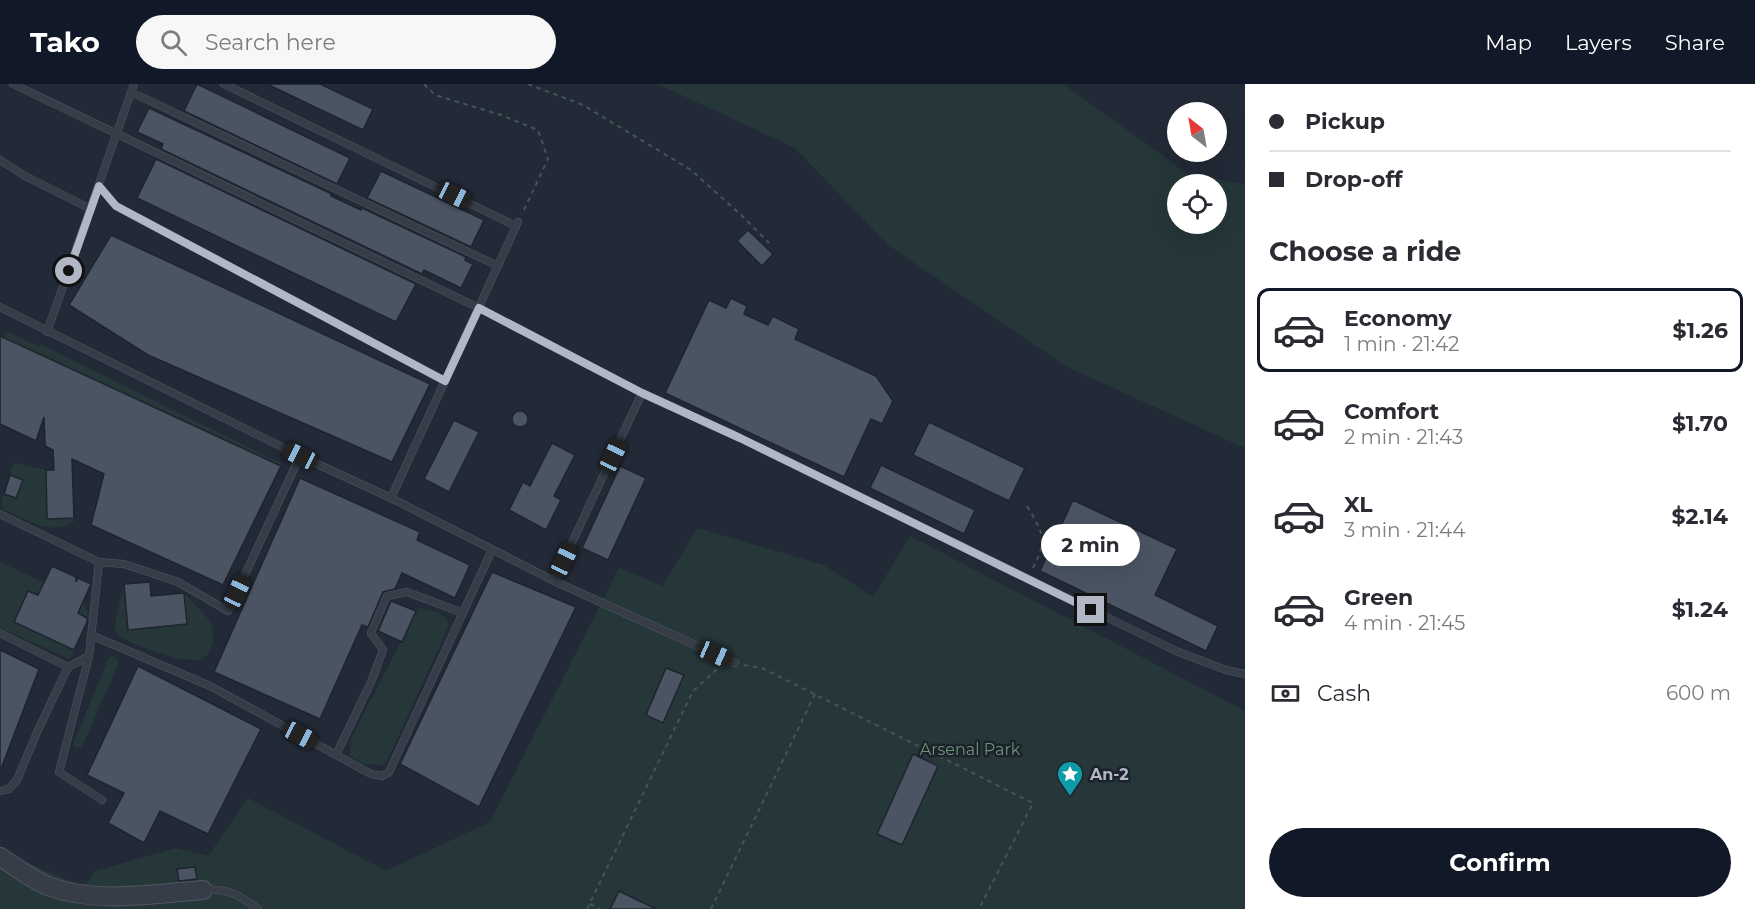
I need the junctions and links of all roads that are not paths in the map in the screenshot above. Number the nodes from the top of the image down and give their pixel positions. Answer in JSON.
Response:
{"nodes":[{"id":1,"x":13,"y":84,"type":"edge"},
{"id":2,"x":134,"y":84,"type":"edge"},
{"id":3,"x":224,"y":84,"type":"edge"},
{"id":4,"x":131,"y":92,"type":"junction"},
{"id":5,"x":117,"y":134,"type":"junction"},
{"id":6,"x":0,"y":160,"type":"edge"},
{"id":7,"x":99,"y":186,"type":"junction"},
{"id":8,"x":91,"y":209,"type":"junction"},
{"id":9,"x":498,"y":266,"type":"junction"},
{"id":10,"x":0,"y":308,"type":"edge"},
{"id":11,"x":479,"y":308,"type":"junction"},
{"id":12,"x":47,"y":332,"type":"junction"},
{"id":13,"x":445,"y":381,"type":"junction"},
{"id":14,"x":642,"y":393,"type":"junction"},
{"id":15,"x":300,"y":456,"type":"junction"},
{"id":16,"x":392,"y":498,"type":"junction"},
{"id":17,"x":0,"y":514,"type":"edge"},
{"id":18,"x":492,"y":550,"type":"junction"},
{"id":19,"x":99,"y":562,"type":"junction"},
{"id":20,"x":554,"y":581,"type":"junction"},
{"id":21,"x":463,"y":613,"type":"junction"},
{"id":22,"x":0,"y":633,"type":"edge"},
{"id":23,"x":91,"y":635,"type":"junction"},
{"id":24,"x":89,"y":656,"type":"junction"},
{"id":25,"x":735,"y":663,"type":"road end"},
{"id":26,"x":68,"y":667,"type":"junction"},
{"id":27,"x":1245,"y":674,"type":"edge"},
{"id":28,"x":336,"y":755,"type":"junction"},
{"id":29,"x":0,"y":791,"type":"edge"},
{"id":30,"x":102,"y":800,"type":"dead end"},
{"id":31,"x":0,"y":857,"type":"edge"},
{"id":32,"x":203,"y":890,"type":"joint"},
{"id":33,"x":258,"y":909,"type":"edge"}],
"edges":[{"from":1,"to":5,"type":"lane"},
{"from":2,"to":4,"type":"lane"},
{"from":3,"to":9,"type":"lane"},
{"from":4,"to":5,"type":"lane"},
{"from":4,"to":9,"type":"lane"},
{"from":5,"to":7,"type":"lane"},
{"from":5,"to":11,"type":"lane"},
{"from":6,"to":8,"type":"lane"},
{"from":7,"to":8,"type":"lane"},
{"from":7,"to":13,"type":"lane"},
{"from":8,"to":12,"type":"lane"},
{"from":9,"to":11,"type":"lane"},
{"from":10,"to":12,"type":"lane"},
{"from":11,"to":13,"type":"lane"},
{"from":11,"to":14,"type":"lane"},
{"from":12,"to":15,"type":"lane"},
{"from":13,"to":16,"type":"lane"},
{"from":14,"to":20,"type":"lane"},
{"from":14,"to":27,"type":"lane"},
{"from":15,"to":16,"type":"lane"},
{"from":15,"to":19,"type":"lane"},
{"from":16,"to":18,"type":"lane"},
{"from":17,"to":19,"type":"lane"},
{"from":18,"to":20,"type":"lane"},
{"from":18,"to":21,"type":"lane"},
{"from":19,"to":23,"type":"lane"},
{"from":20,"to":25,"type":"lane"},
{"from":21,"to":28,"type":"lane"},
{"from":21,"to":28,"type":"lane"},
{"from":22,"to":26,"type":"lane"},
{"from":23,"to":24,"type":"lane"},
{"from":23,"to":28,"type":"lane"},
{"from":24,"to":26,"type":"lane"},
{"from":24,"to":30,"type":"lane"},
{"from":26,"to":29,"type":"lane"},
{"from":31,"to":32,"type":"street"},
{"from":32,"to":33,"type":"lane"}]}
